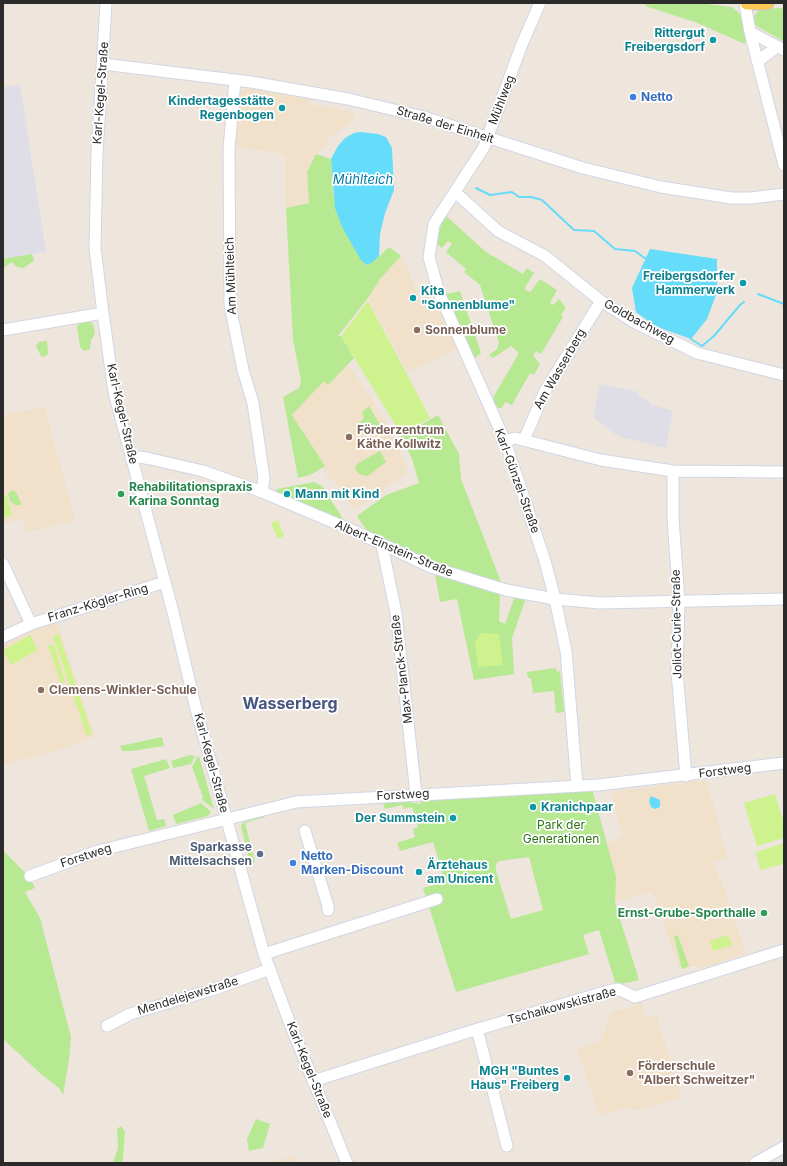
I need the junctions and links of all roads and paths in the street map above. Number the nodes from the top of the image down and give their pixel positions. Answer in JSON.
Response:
{"nodes":[{"id":1,"x":106,"y":3,"type":"edge"},
{"id":2,"x":540,"y":3,"type":"edge"},
{"id":3,"x":746,"y":3,"type":"edge"},
{"id":4,"x":767,"y":3,"type":"edge"},
{"id":5,"x":750,"y":32,"type":"junction"},
{"id":6,"x":781,"y":48,"type":"edge"},
{"id":7,"x":758,"y":61,"type":"junction"},
{"id":8,"x":103,"y":64,"type":"junction"},
{"id":9,"x":235,"y":80,"type":"junction"},
{"id":10,"x":488,"y":138,"type":"junction"},
{"id":11,"x":784,"y":165,"type":"edge"},
{"id":12,"x":455,"y":192,"type":"junction"},
{"id":13,"x":784,"y":194,"type":"edge"},
{"id":14,"x":601,"y":302,"type":"junction"},
{"id":15,"x":102,"y":313,"type":"junction"},
{"id":16,"x":3,"y":330,"type":"edge"},
{"id":17,"x":784,"y":375,"type":"edge"},
{"id":18,"x":524,"y":440,"type":"junction"},
{"id":19,"x":505,"y":441,"type":"junction"},
{"id":20,"x":131,"y":458,"type":"junction"},
{"id":21,"x":673,"y":471,"type":"junction"},
{"id":22,"x":784,"y":472,"type":"edge"},
{"id":23,"x":262,"y":492,"type":"junction"},
{"id":24,"x":382,"y":545,"type":"junction"},
{"id":25,"x":3,"y":564,"type":"edge"},
{"id":26,"x":165,"y":582,"type":"junction"},
{"id":27,"x":555,"y":599,"type":"junction"},
{"id":28,"x":784,"y":599,"type":"edge"},
{"id":29,"x":679,"y":601,"type":"junction"},
{"id":30,"x":31,"y":624,"type":"junction"},
{"id":31,"x":3,"y":637,"type":"edge"},
{"id":32,"x":784,"y":763,"type":"edge"},
{"id":33,"x":686,"y":776,"type":"junction"},
{"id":34,"x":578,"y":786,"type":"junction"},
{"id":35,"x":416,"y":794,"type":"junction"},
{"id":36,"x":226,"y":818,"type":"junction"},
{"id":37,"x":306,"y":831,"type":"dead end"},
{"id":38,"x":30,"y":876,"type":"dead end"},
{"id":39,"x":437,"y":899,"type":"dead end"},
{"id":40,"x":328,"y":910,"type":"dead end"},
{"id":41,"x":784,"y":950,"type":"edge"},
{"id":42,"x":264,"y":954,"type":"junction"},
{"id":43,"x":270,"y":969,"type":"junction"},
{"id":44,"x":107,"y":1026,"type":"dead end"},
{"id":45,"x":477,"y":1029,"type":"junction"},
{"id":46,"x":313,"y":1081,"type":"junction"},
{"id":47,"x":508,"y":1146,"type":"dead end"},
{"id":48,"x":784,"y":1147,"type":"edge"},
{"id":49,"x":347,"y":1163,"type":"edge"},
{"id":50,"x":755,"y":1163,"type":"edge"}],
"edges":[{"from":1,"to":8,"type":"street","name":"Karl-Kegel-Straße"},
{"from":2,"to":10,"type":"street","name":"Mühlweg"},
{"from":3,"to":4,"type":"main road"},
{"from":3,"to":5,"type":"street"},
{"from":5,"to":6,"type":"street"},
{"from":5,"to":7,"type":"street"},
{"from":6,"to":7,"type":"street"},
{"from":7,"to":11,"type":"street"},
{"from":8,"to":9,"type":"street","name":"Straße der Einheit"},
{"from":8,"to":15,"type":"street","name":"Karl-Kegel-Straße"},
{"from":9,"to":10,"type":"street","name":"Straße der Einheit"},
{"from":9,"to":23,"type":"street","name":"Am Mühlteich"},
{"from":10,"to":12,"type":"street","name":"Mühlweg"},
{"from":10,"to":13,"type":"street","name":"Straße der Einheit"},
{"from":12,"to":14,"type":"street","name":"Goldbachweg"},
{"from":12,"to":19,"type":"street","name":"Karl-Günzel-Straße"},
{"from":14,"to":17,"type":"street","name":"Goldbachweg"},
{"from":14,"to":18,"type":"street","name":"Am Wasserberg"},
{"from":15,"to":16,"type":"street"},
{"from":15,"to":20,"type":"street","name":"Karl-Kegel-Straße"},
{"from":18,"to":19,"type":"street"},
{"from":18,"to":21,"type":"street"},
{"from":19,"to":27,"type":"street","name":"Karl-Günzel-Straße"},
{"from":20,"to":23,"type":"street","name":"Albert-Einstein-Straße"},
{"from":20,"to":26,"type":"street","name":"Karl-Kegel-Straße"},
{"from":21,"to":22,"type":"street"},
{"from":21,"to":29,"type":"street","name":"Joliot-Curie-Straße"},
{"from":23,"to":24,"type":"street","name":"Albert-Einstein-Straße"},
{"from":24,"to":27,"type":"street","name":"Albert-Einstein-Straße"},
{"from":24,"to":35,"type":"street","name":"Max-Planck-Straße"},
{"from":25,"to":30,"type":"street"},
{"from":26,"to":30,"type":"street","name":"Franz-Kögler-Ring"},
{"from":26,"to":36,"type":"street","name":"Karl-Kegel-Straße"},
{"from":27,"to":29,"type":"street","name":"Albert-Einstein-Straße"},
{"from":27,"to":34,"type":"street","name":"Karl-Günzel-Straße"},
{"from":28,"to":29,"type":"street","name":"Albert-Einstein-Straße"},
{"from":29,"to":33,"type":"street","name":"Joliot-Curie-Straße"},
{"from":30,"to":31,"type":"street","name":"Franz-Kögler-Ring"},
{"from":32,"to":33,"type":"street","name":"Forstweg"},
{"from":33,"to":34,"type":"street","name":"Forstweg"},
{"from":34,"to":35,"type":"street","name":"Forstweg"},
{"from":35,"to":36,"type":"street","name":"Forstweg"},
{"from":36,"to":38,"type":"street","name":"Forstweg"},
{"from":36,"to":42,"type":"street","name":"Karl-Kegel-Straße"},
{"from":37,"to":40,"type":"street"},
{"from":39,"to":42,"type":"street"},
{"from":41,"to":45,"type":"street","name":"Tschaikowskistraße"},
{"from":42,"to":43,"type":"street","name":"Karl-Kegel-Straße"},
{"from":43,"to":44,"type":"street","name":"Mendelejewstraße"},
{"from":43,"to":46,"type":"street","name":"Karl-Kegel-Straße"},
{"from":45,"to":46,"type":"street","name":"Tschaikowskistraße"},
{"from":45,"to":47,"type":"street"},
{"from":46,"to":49,"type":"street","name":"Karl-Kegel-Straße"},
{"from":48,"to":50,"type":"street"}]}
